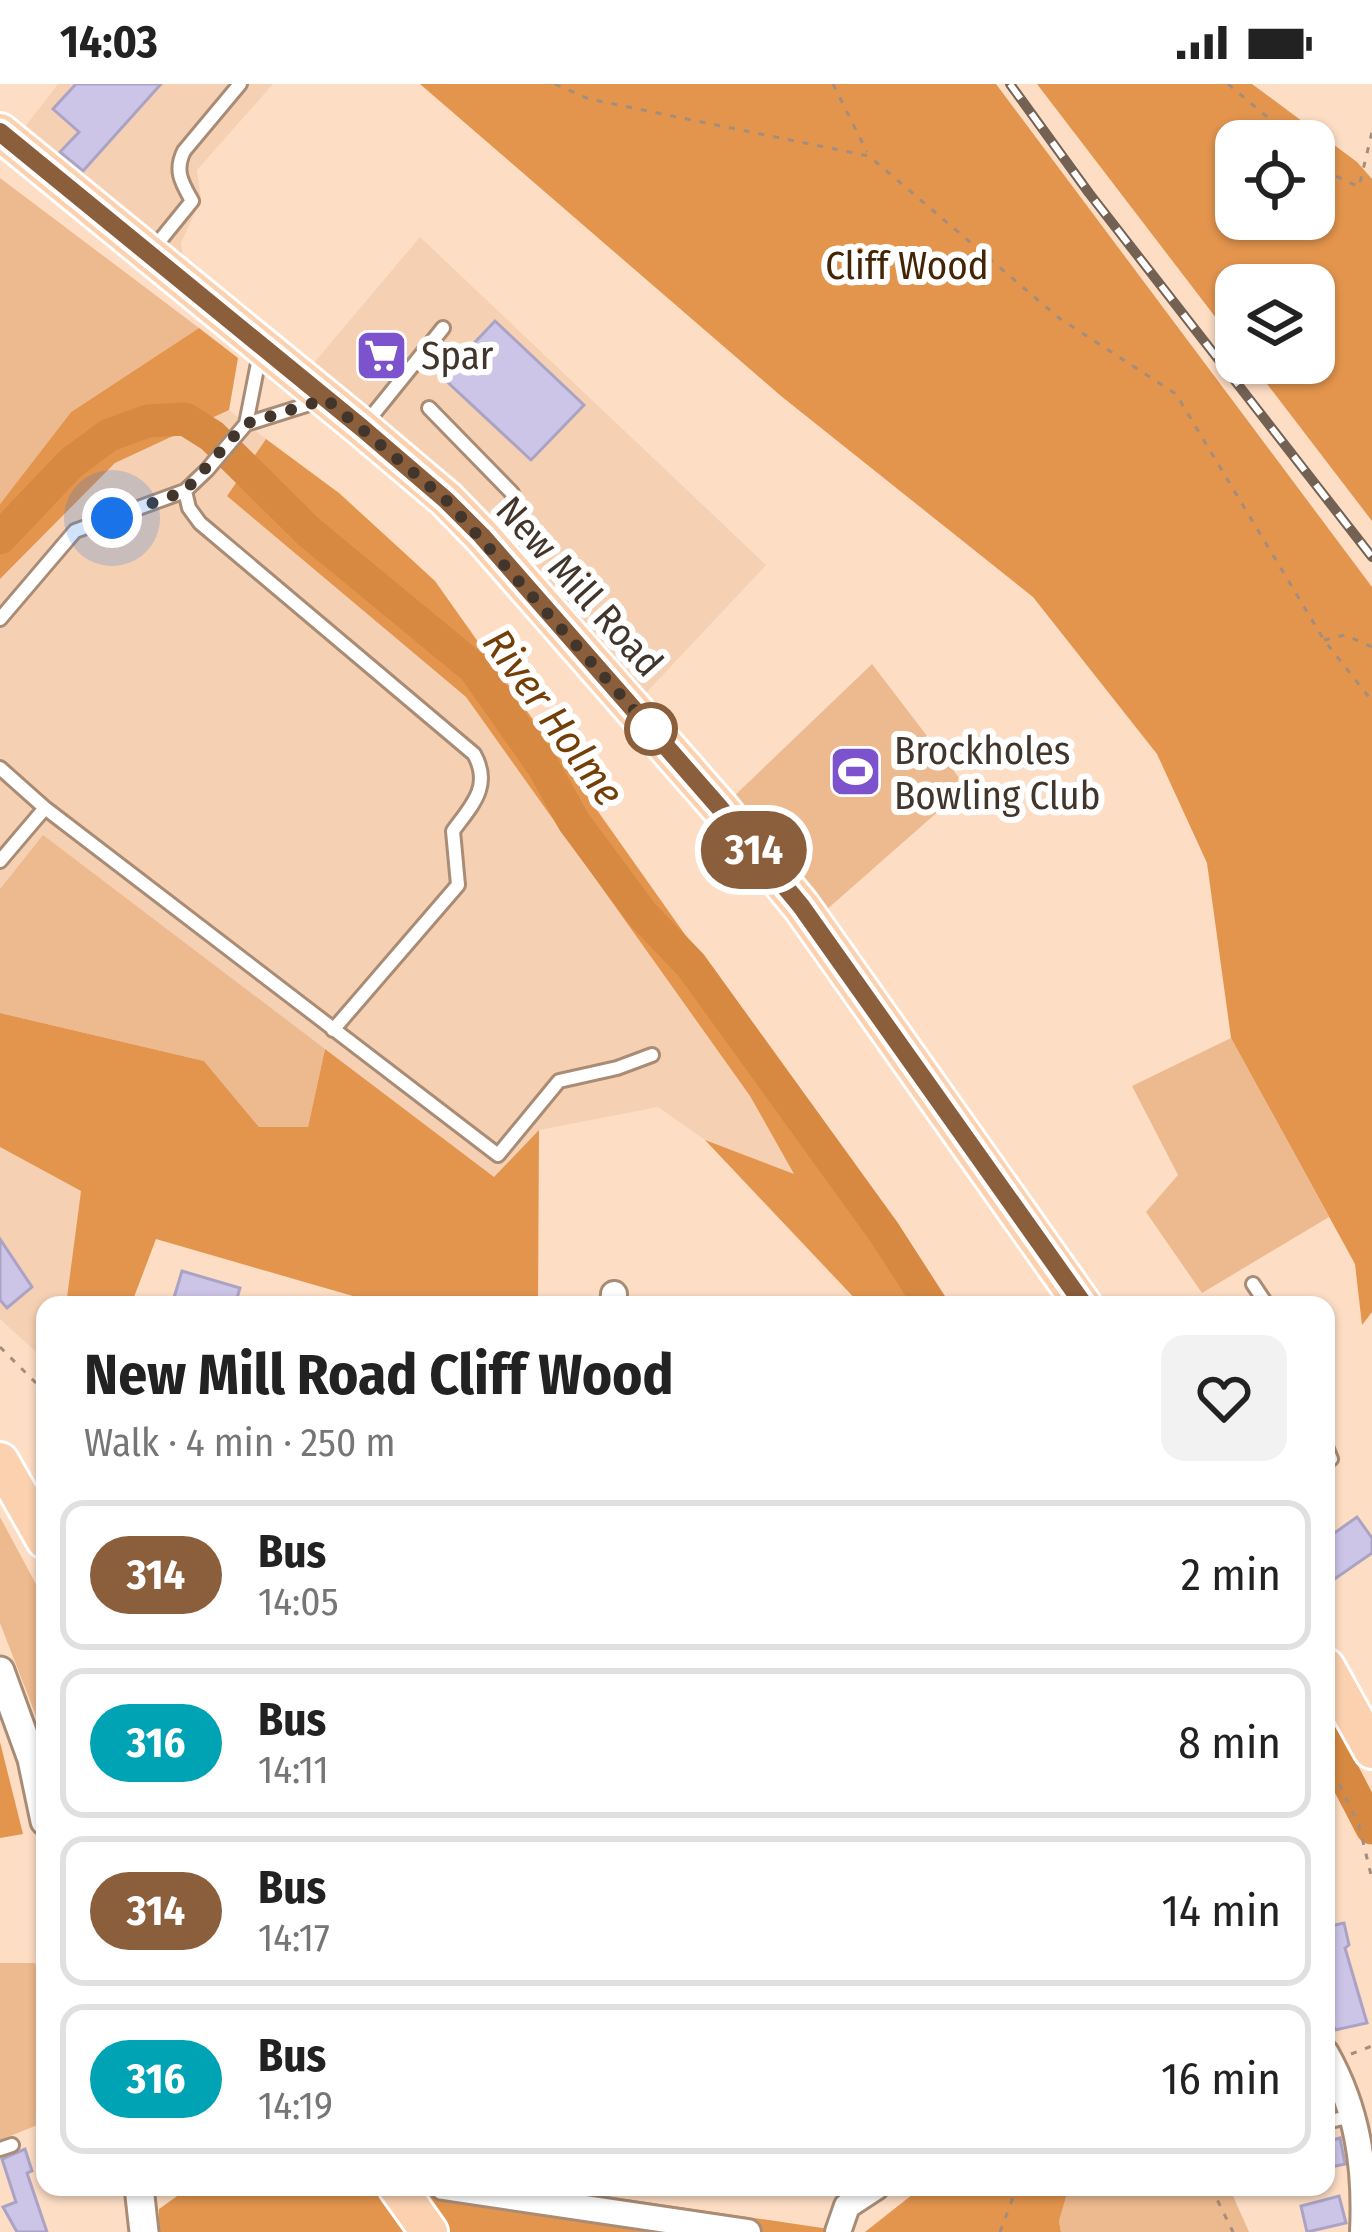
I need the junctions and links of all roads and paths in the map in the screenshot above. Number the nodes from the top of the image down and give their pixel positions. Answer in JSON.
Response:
{"nodes":[{"id":1,"x":240,"y":84,"type":"edge"},
{"id":2,"x":555,"y":84,"type":"edge"},
{"id":3,"x":833,"y":84,"type":"edge"},
{"id":4,"x":1228,"y":84,"type":"edge"},
{"id":5,"x":1271,"y":120,"type":"edge"},
{"id":6,"x":1372,"y":131,"type":"edge"},
{"id":7,"x":4,"y":143,"type":"edge"},
{"id":8,"x":869,"y":156,"type":"junction"},
{"id":9,"x":1335,"y":174,"type":"edge"},
{"id":10,"x":149,"y":255,"type":"junction"},
{"id":11,"x":443,"y":328,"type":"dead end"},
{"id":12,"x":261,"y":347,"type":"junction"},
{"id":13,"x":326,"y":399,"type":"junction"},
{"id":14,"x":429,"y":408,"type":"dead end"},
{"id":15,"x":245,"y":424,"type":"junction"},
{"id":16,"x":362,"y":428,"type":"junction"},
{"id":17,"x":185,"y":491,"type":"junction"},
{"id":18,"x":482,"y":536,"type":"junction"},
{"id":19,"x":0,"y":619,"type":"edge"},
{"id":20,"x":1324,"y":640,"type":"junction"},
{"id":21,"x":1372,"y":647,"type":"edge"},
{"id":22,"x":1372,"y":701,"type":"edge"},
{"id":23,"x":0,"y":768,"type":"edge"},
{"id":24,"x":45,"y":808,"type":"junction"},
{"id":25,"x":0,"y":861,"type":"edge"},
{"id":26,"x":333,"y":1030,"type":"junction"},
{"id":27,"x":652,"y":1054,"type":"dead end"},
{"id":28,"x":1253,"y":1284,"type":"dead end"},
{"id":29,"x":1077,"y":1296,"type":"edge"},
{"id":30,"x":1266,"y":1296,"type":"edge"},
{"id":31,"x":0,"y":1347,"type":"edge"},
{"id":32,"x":36,"y":1383,"type":"edge"},
{"id":33,"x":0,"y":1461,"type":"edge"},
{"id":34,"x":36,"y":1524,"type":"edge"},
{"id":35,"x":0,"y":1670,"type":"edge"},
{"id":36,"x":1335,"y":1776,"type":"edge"},
{"id":37,"x":36,"y":1778,"type":"edge"},
{"id":38,"x":1372,"y":1879,"type":"edge"},
{"id":39,"x":1335,"y":2075,"type":"edge"},
{"id":40,"x":1352,"y":2116,"type":"junction"},
{"id":41,"x":1335,"y":2120,"type":"edge"},
{"id":42,"x":140,"y":2196,"type":"edge"},
{"id":43,"x":403,"y":2196,"type":"edge"},
{"id":44,"x":504,"y":2196,"type":"edge"},
{"id":45,"x":862,"y":2196,"type":"edge"},
{"id":46,"x":1014,"y":2196,"type":"edge"},
{"id":47,"x":1215,"y":2196,"type":"edge"},
{"id":48,"x":144,"y":2232,"type":"edge"},
{"id":49,"x":429,"y":2232,"type":"edge"},
{"id":50,"x":748,"y":2232,"type":"edge"},
{"id":51,"x":838,"y":2232,"type":"edge"},
{"id":52,"x":1000,"y":2232,"type":"edge"},
{"id":53,"x":1233,"y":2232,"type":"edge"},
{"id":54,"x":1363,"y":2232,"type":"edge"}],
"edges":[{"from":1,"to":10,"type":"lane"},
{"from":2,"to":8,"type":"path"},
{"from":3,"to":8,"type":"path"},
{"from":4,"to":5,"type":"path"},
{"from":6,"to":9,"type":"path"},
{"from":7,"to":10,"type":"main road","name":"New Mill Road"},
{"from":8,"to":20,"type":"path"},
{"from":10,"to":12,"type":"main road","name":"New Mill Road"},
{"from":11,"to":16,"type":"lane"},
{"from":12,"to":13,"type":"main road","name":"New Mill Road"},
{"from":12,"to":15,"type":"lane"},
{"from":13,"to":15,"type":"lane"},
{"from":13,"to":16,"type":"main road","name":"New Mill Road"},
{"from":14,"to":18,"type":"lane"},
{"from":15,"to":17,"type":"lane"},
{"from":16,"to":18,"type":"main road","name":"New Mill Road"},
{"from":17,"to":19,"type":"lane"},
{"from":17,"to":26,"type":"lane"},
{"from":18,"to":29,"type":"main road","name":"New Mill Road"},
{"from":20,"to":21,"type":"path"},
{"from":20,"to":22,"type":"path"},
{"from":23,"to":24,"type":"lane"},
{"from":24,"to":25,"type":"lane"},
{"from":24,"to":26,"type":"lane"},
{"from":26,"to":27,"type":"lane"},
{"from":28,"to":30,"type":"lane"},
{"from":31,"to":32,"type":"path"},
{"from":33,"to":34,"type":"main road"},
{"from":35,"to":37,"type":"street"},
{"from":36,"to":38,"type":"path"},
{"from":39,"to":40,"type":"street"},
{"from":40,"to":41,"type":"lane"},
{"from":40,"to":54,"type":"street"},
{"from":42,"to":48,"type":"street"},
{"from":43,"to":49,"type":"main road"},
{"from":44,"to":50,"type":"street"},
{"from":45,"to":51,"type":"street"},
{"from":46,"to":52,"type":"path"},
{"from":47,"to":53,"type":"path"}]}
